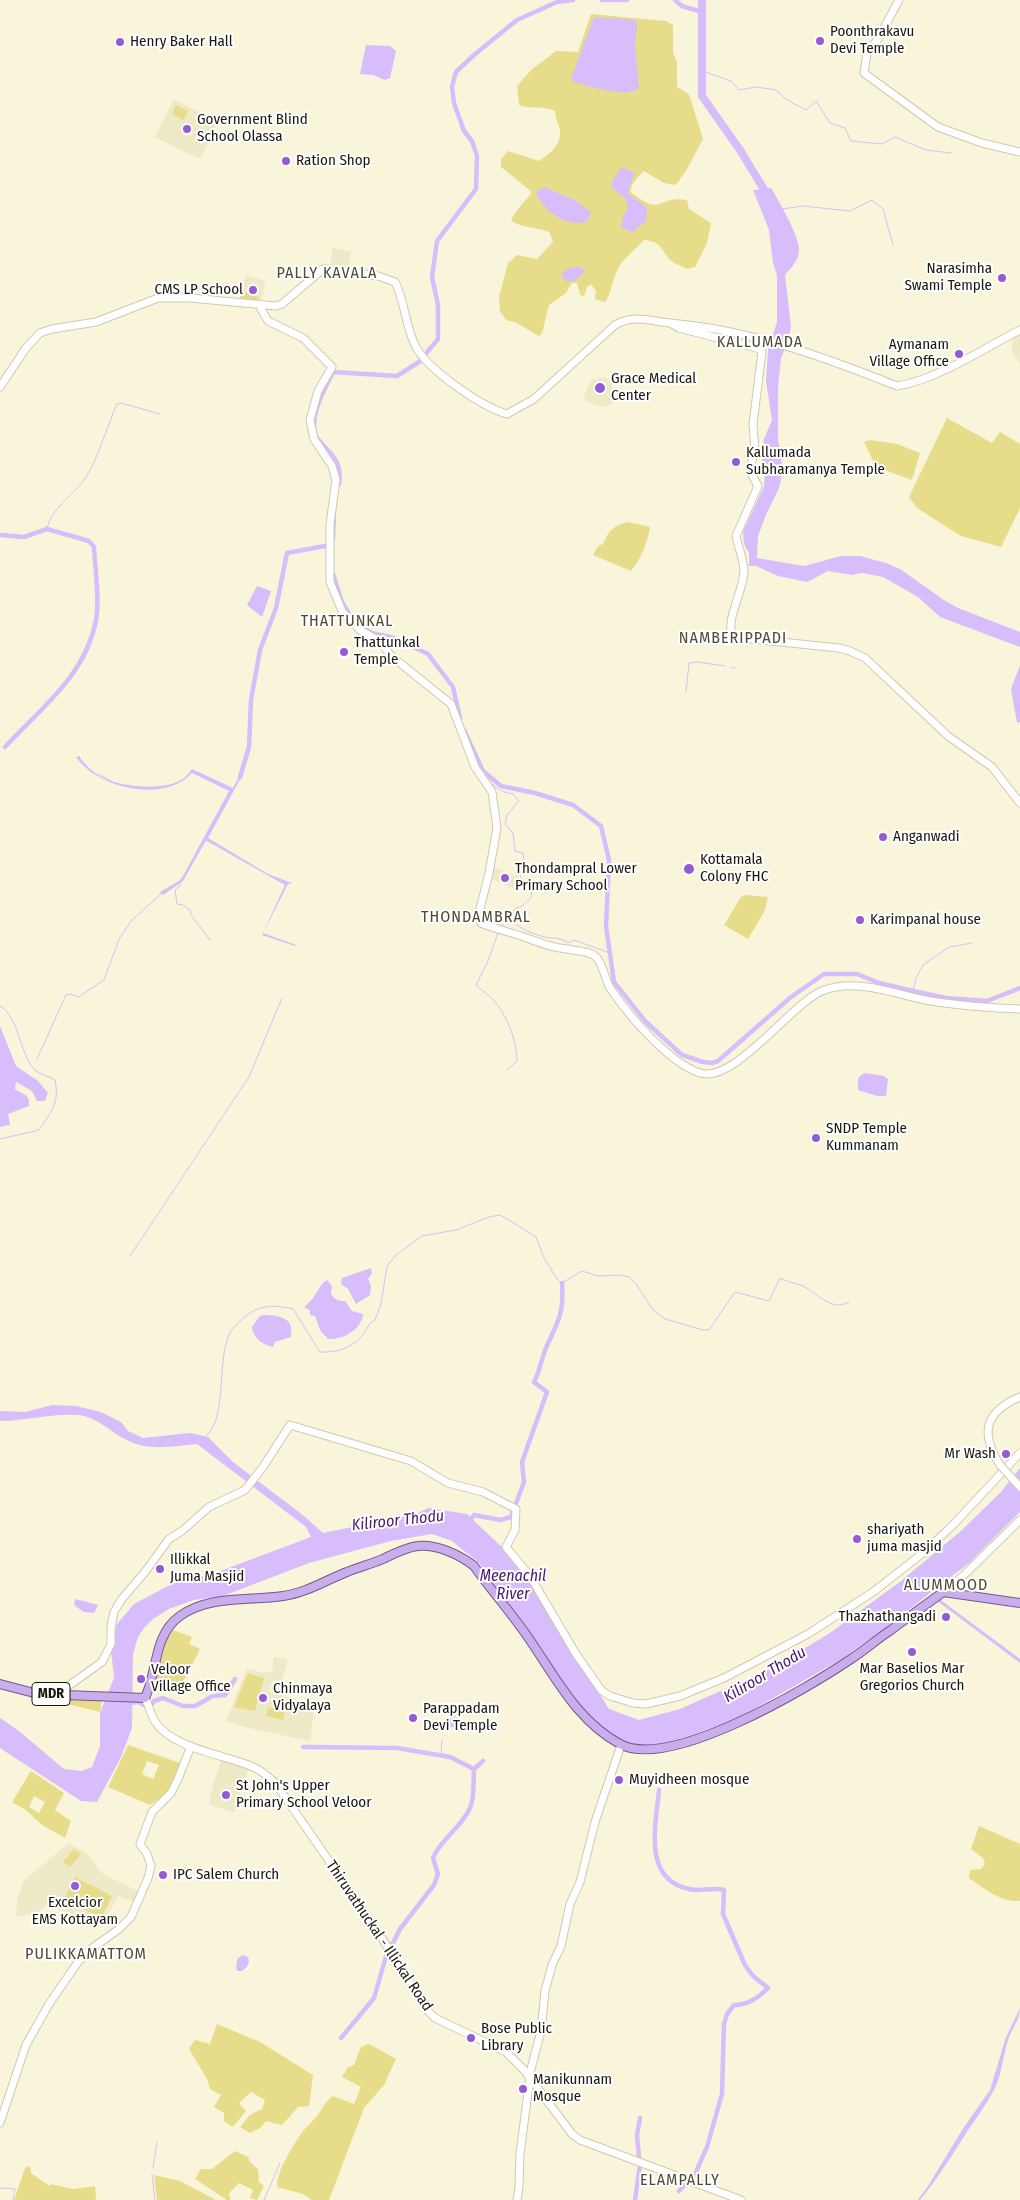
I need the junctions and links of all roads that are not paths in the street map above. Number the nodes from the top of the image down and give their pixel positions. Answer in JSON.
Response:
{"nodes":[{"id":1,"x":899,"y":0,"type":"edge"},
{"id":2,"x":1020,"y":152,"type":"edge"},
{"id":3,"x":261,"y":305,"type":"junction"},
{"id":4,"x":670,"y":323,"type":"junction"},
{"id":5,"x":1020,"y":330,"type":"edge"},
{"id":6,"x":0,"y":386,"type":"edge"},
{"id":7,"x":1020,"y":803,"type":"edge"},
{"id":8,"x":1020,"y":1009,"type":"edge"},
{"id":9,"x":1020,"y":1397,"type":"edge"},
{"id":10,"x":1020,"y":1453,"type":"edge"},
{"id":11,"x":1020,"y":1487,"type":"edge"},
{"id":12,"x":1020,"y":1520,"type":"edge"},
{"id":13,"x":943,"y":1592,"type":"junction"},
{"id":14,"x":1020,"y":1603,"type":"edge"},
{"id":15,"x":0,"y":1684,"type":"edge"},
{"id":16,"x":57,"y":1694,"type":"junction"},
{"id":17,"x":143,"y":1698,"type":"junction"},
{"id":18,"x":621,"y":1745,"type":"junction"},
{"id":19,"x":191,"y":1746,"type":"junction"},
{"id":20,"x":530,"y":2078,"type":"junction"},
{"id":21,"x":0,"y":2123,"type":"edge"},
{"id":22,"x":517,"y":2200,"type":"edge"},
{"id":23,"x":741,"y":2200,"type":"edge"}],
"edges":[{"from":1,"to":2,"type":"main road"},
{"from":3,"to":4,"type":"main road"},
{"from":3,"to":6,"type":"main road"},
{"from":3,"to":8,"type":"main road"},
{"from":4,"to":5,"type":"main road"},
{"from":4,"to":7,"type":"main road"},
{"from":9,"to":11,"type":"main road","bridge":true},
{"from":10,"to":16,"type":"main road"},
{"from":12,"to":13,"type":"main road"},
{"from":13,"to":14,"type":"main road"},
{"from":13,"to":18,"type":"main road"},
{"from":15,"to":16,"type":"main road","number":"MDR"},
{"from":16,"to":17,"type":"main road","number":"MDR"},
{"from":17,"to":18,"type":"main road"},
{"from":17,"to":19,"type":"main road","name":"Thiruvathuckal - Illickal Road"},
{"from":18,"to":20,"type":"main road"},
{"from":19,"to":20,"type":"main road","name":"Thiruvathuckal - Illickal Road"},
{"from":19,"to":21,"type":"main road"},
{"from":20,"to":22,"type":"main road"},
{"from":20,"to":23,"type":"main road","name":"Thiruvathuckal - Illickal Road"}]}
